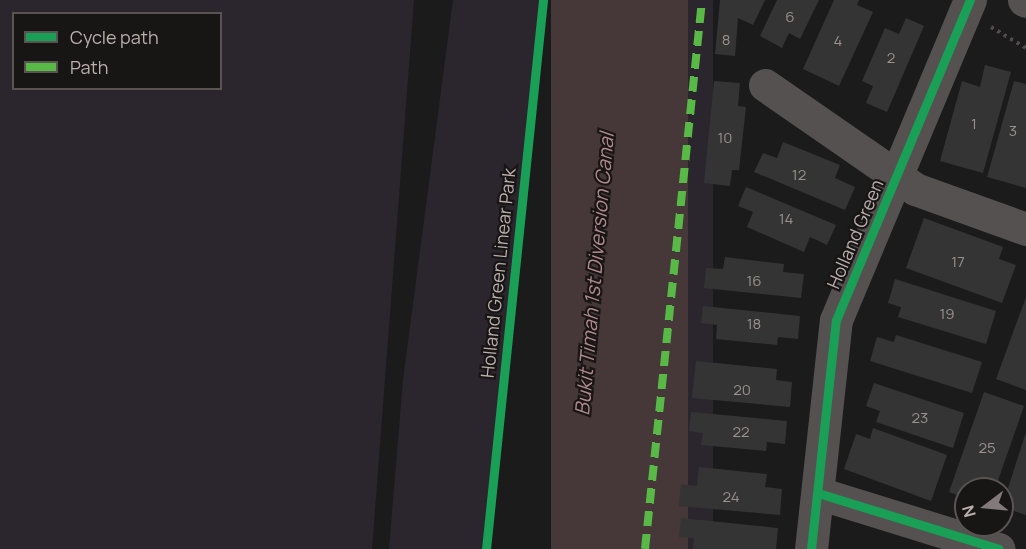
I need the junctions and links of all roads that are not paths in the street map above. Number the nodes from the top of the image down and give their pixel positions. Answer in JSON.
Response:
{"nodes":[{"id":1,"x":970,"y":0,"type":"edge"},
{"id":2,"x":765,"y":85,"type":"dead end"},
{"id":3,"x":897,"y":177,"type":"junction"},
{"id":4,"x":1026,"y":229,"type":"edge"},
{"id":5,"x":818,"y":494,"type":"junction"},
{"id":6,"x":811,"y":549,"type":"edge"},
{"id":7,"x":999,"y":549,"type":"edge"}],
"edges":[{"from":1,"to":3,"type":"street","name":"Holland Green"},
{"from":2,"to":3,"type":"street","name":"Holland Green"},
{"from":3,"to":4,"type":"street","name":"Holland Green"},
{"from":3,"to":5,"type":"street","name":"Holland Green"},
{"from":5,"to":6,"type":"street","name":"Holland Green"},
{"from":5,"to":7,"type":"street"}]}
